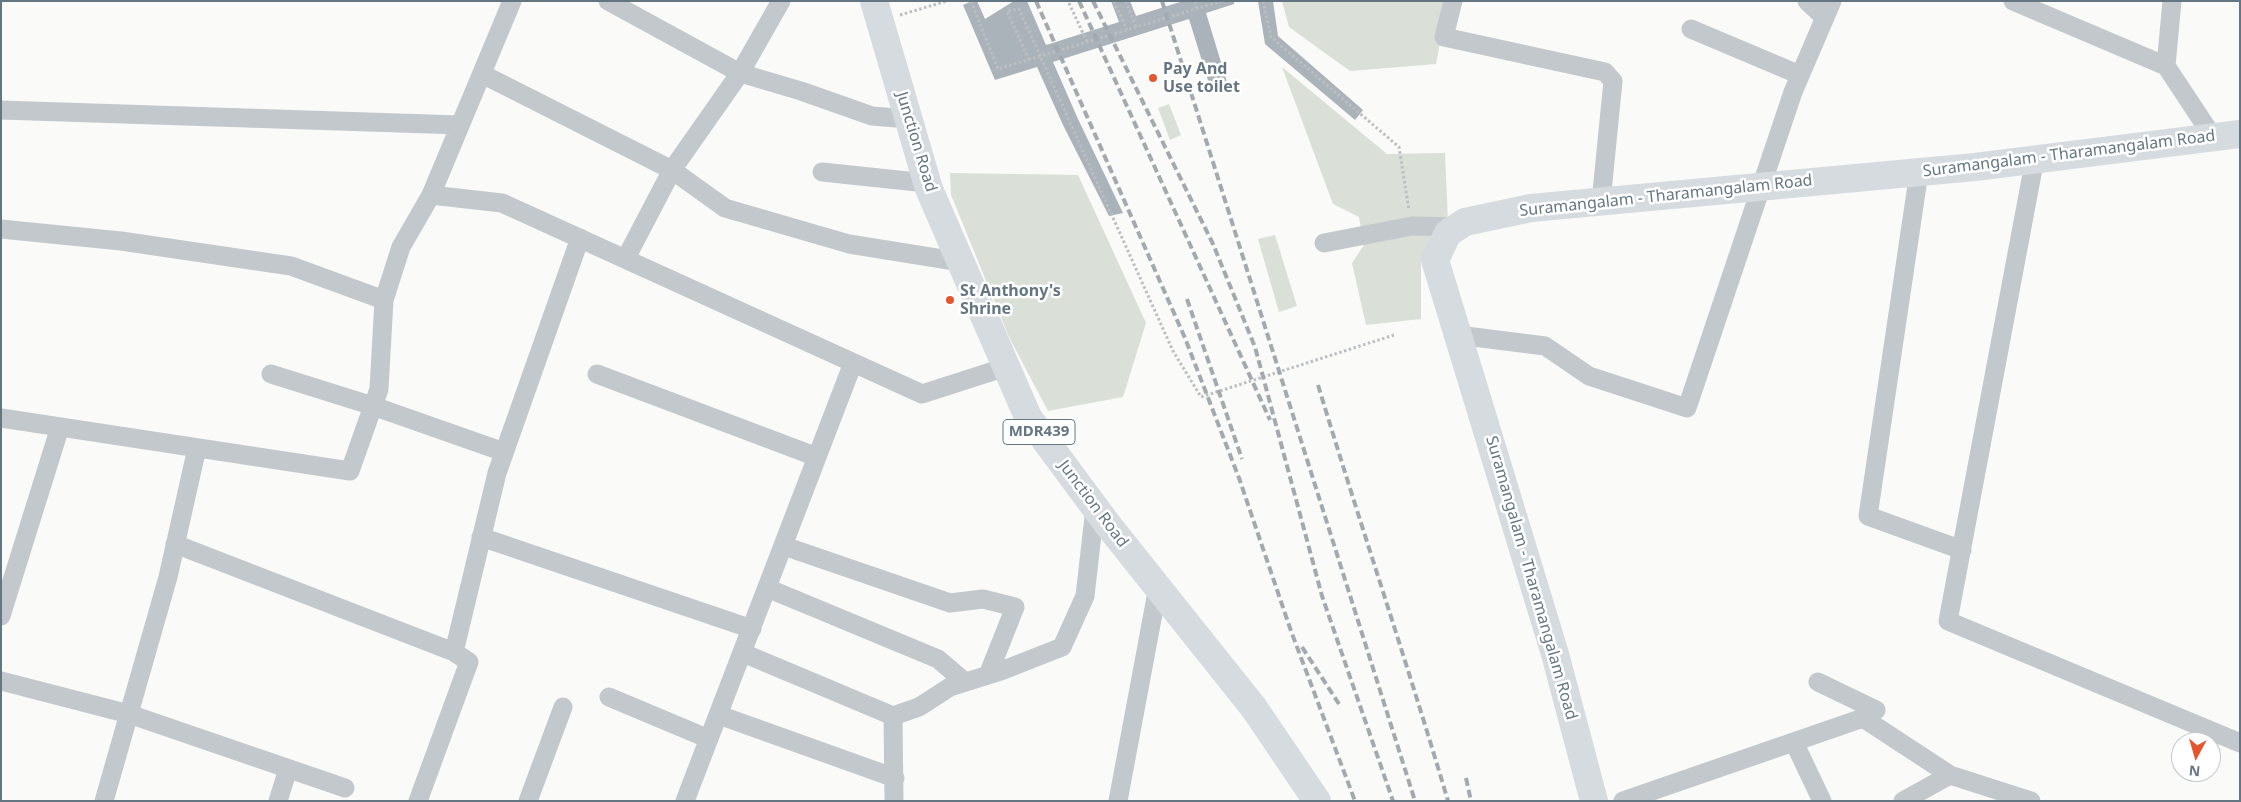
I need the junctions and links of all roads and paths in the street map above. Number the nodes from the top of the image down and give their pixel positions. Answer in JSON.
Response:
{"nodes":[{"id":1,"x":512,"y":1,"type":"edge"},
{"id":2,"x":608,"y":1,"type":"edge"},
{"id":3,"x":781,"y":1,"type":"edge"},
{"id":4,"x":947,"y":1,"type":"edge"},
{"id":5,"x":971,"y":1,"type":"edge"},
{"id":6,"x":1114,"y":1,"type":"edge"},
{"id":7,"x":1126,"y":1,"type":"edge"},
{"id":8,"x":1195,"y":1,"type":"edge"},
{"id":9,"x":1222,"y":1,"type":"edge"},
{"id":10,"x":1262,"y":1,"type":"edge"},
{"id":11,"x":1453,"y":1,"type":"edge"},
{"id":12,"x":1807,"y":1,"type":"edge"},
{"id":13,"x":2013,"y":1,"type":"edge"},
{"id":14,"x":2172,"y":1,"type":"edge"},
{"id":15,"x":1069,"y":3,"type":"dead end"},
{"id":16,"x":1197,"y":9,"type":"junction"},
{"id":17,"x":1828,"y":9,"type":"edge"},
{"id":18,"x":877,"y":11,"type":"edge"},
{"id":19,"x":1136,"y":27,"type":"junction"},
{"id":20,"x":1691,"y":29,"type":"dead end"},
{"id":21,"x":1127,"y":30,"type":"junction"},
{"id":22,"x":1087,"y":42,"type":"junction"},
{"id":23,"x":1029,"y":60,"type":"junction"},
{"id":24,"x":2166,"y":66,"type":"junction"},
{"id":25,"x":740,"y":72,"type":"junction"},
{"id":26,"x":482,"y":74,"type":"junction"},
{"id":27,"x":1800,"y":75,"type":"junction"},
{"id":28,"x":1,"y":110,"type":"edge"},
{"id":29,"x":909,"y":119,"type":"junction"},
{"id":30,"x":460,"y":125,"type":"junction"},
{"id":31,"x":2227,"y":135,"type":"edge"},
{"id":32,"x":2036,"y":158,"type":"junction"},
{"id":33,"x":672,"y":170,"type":"junction"},
{"id":34,"x":822,"y":172,"type":"dead end"},
{"id":35,"x":1919,"y":172,"type":"junction"},
{"id":36,"x":927,"y":183,"type":"junction"},
{"id":37,"x":1762,"y":186,"type":"junction"},
{"id":38,"x":431,"y":195,"type":"junction"},
{"id":39,"x":1601,"y":202,"type":"junction"},
{"id":40,"x":1412,"y":226,"type":"junction"},
{"id":41,"x":1457,"y":227,"type":"junction"},
{"id":42,"x":1,"y":229,"type":"edge"},
{"id":43,"x":580,"y":238,"type":"junction"},
{"id":44,"x":1324,"y":243,"type":"dead end"},
{"id":45,"x":626,"y":258,"type":"junction"},
{"id":46,"x":961,"y":262,"type":"junction"},
{"id":47,"x":384,"y":300,"type":"junction"},
{"id":48,"x":1394,"y":335,"type":"dead end"},
{"id":49,"x":1458,"y":335,"type":"junction"},
{"id":50,"x":852,"y":363,"type":"junction"},
{"id":51,"x":1006,"y":367,"type":"junction"},
{"id":52,"x":271,"y":374,"type":"dead end"},
{"id":53,"x":597,"y":374,"type":"dead end"},
{"id":54,"x":373,"y":406,"type":"junction"},
{"id":55,"x":1,"y":418,"type":"edge"},
{"id":56,"x":60,"y":427,"type":"junction"},
{"id":57,"x":197,"y":448,"type":"junction"},
{"id":58,"x":504,"y":452,"type":"junction"},
{"id":59,"x":817,"y":457,"type":"junction"},
{"id":60,"x":1094,"y":508,"type":"junction"},
{"id":61,"x":481,"y":537,"type":"junction"},
{"id":62,"x":175,"y":544,"type":"junction"},
{"id":63,"x":784,"y":546,"type":"junction"},
{"id":64,"x":1962,"y":550,"type":"junction"},
{"id":65,"x":767,"y":588,"type":"junction"},
{"id":66,"x":1158,"y":588,"type":"junction"},
{"id":67,"x":1,"y":616,"type":"edge"},
{"id":68,"x":752,"y":629,"type":"junction"},
{"id":69,"x":454,"y":652,"type":"junction"},
{"id":70,"x":743,"y":653,"type":"junction"},
{"id":71,"x":988,"y":675,"type":"junction"},
{"id":72,"x":1,"y":681,"type":"edge"},
{"id":73,"x":964,"y":682,"type":"junction"},
{"id":74,"x":1818,"y":682,"type":"dead end"},
{"id":75,"x":610,"y":697,"type":"dead end"},
{"id":76,"x":563,"y":707,"type":"dead end"},
{"id":77,"x":129,"y":714,"type":"junction"},
{"id":78,"x":719,"y":715,"type":"junction"},
{"id":79,"x":893,"y":716,"type":"junction"},
{"id":80,"x":1863,"y":718,"type":"junction"},
{"id":81,"x":710,"y":739,"type":"junction"},
{"id":82,"x":1794,"y":742,"type":"junction"},
{"id":83,"x":2240,"y":743,"type":"edge"},
{"id":84,"x":288,"y":769,"type":"junction"},
{"id":85,"x":1950,"y":775,"type":"junction"},
{"id":86,"x":895,"y":778,"type":"junction"},
{"id":87,"x":1972,"y":782,"type":"junction"},
{"id":88,"x":345,"y":788,"type":"dead end"},
{"id":89,"x":690,"y":799,"type":"edge"},
{"id":90,"x":104,"y":801,"type":"edge"},
{"id":91,"x":278,"y":801,"type":"edge"},
{"id":92,"x":418,"y":801,"type":"edge"},
{"id":93,"x":528,"y":801,"type":"edge"},
{"id":94,"x":894,"y":801,"type":"edge"},
{"id":95,"x":1118,"y":801,"type":"edge"},
{"id":96,"x":1317,"y":801,"type":"edge"},
{"id":97,"x":1594,"y":801,"type":"edge"},
{"id":98,"x":1624,"y":801,"type":"edge"},
{"id":99,"x":1822,"y":801,"type":"edge"},
{"id":100,"x":1903,"y":801,"type":"edge"},
{"id":101,"x":1980,"y":801,"type":"edge"},
{"id":102,"x":2031,"y":801,"type":"edge"}],
"edges":[{"from":1,"to":26,"type":"street"},
{"from":2,"to":25,"type":"street"},
{"from":3,"to":25,"type":"street"},
{"from":4,"to":18,"type":"path"},
{"from":5,"to":23,"type":"path"},
{"from":6,"to":21,"type":"path"},
{"from":7,"to":19,"type":"path"},
{"from":8,"to":16,"type":"path"},
{"from":9,"to":16,"type":"path"},
{"from":10,"to":40,"type":"path"},
{"from":11,"to":39,"type":"street"},
{"from":12,"to":17,"type":"street"},
{"from":13,"to":24,"type":"street"},
{"from":14,"to":24,"type":"street"},
{"from":15,"to":22,"type":"path"},
{"from":16,"to":19,"type":"path"},
{"from":17,"to":27,"type":"street"},
{"from":18,"to":29,"type":"main road","name":"Junction Road","number":"MDR439"},
{"from":19,"to":21,"type":"path"},
{"from":20,"to":27,"type":"street"},
{"from":21,"to":22,"type":"path"},
{"from":22,"to":23,"type":"path"},
{"from":23,"to":48,"type":"path"},
{"from":24,"to":31,"type":"street"},
{"from":25,"to":29,"type":"street"},
{"from":25,"to":33,"type":"street"},
{"from":26,"to":30,"type":"street"},
{"from":26,"to":33,"type":"street"},
{"from":27,"to":37,"type":"street"},
{"from":28,"to":30,"type":"street"},
{"from":29,"to":36,"type":"main road","name":"Junction Road","number":"MDR439"},
{"from":30,"to":38,"type":"street"},
{"from":31,"to":32,"type":"main road","name":"Suramangalam - Tharamangalam Road"},
{"from":32,"to":35,"type":"main road","name":"Suramangalam - Tharamangalam Road"},
{"from":32,"to":64,"type":"street"},
{"from":33,"to":45,"type":"street"},
{"from":33,"to":46,"type":"street"},
{"from":34,"to":36,"type":"street"},
{"from":35,"to":37,"type":"main road","name":"Suramangalam - Tharamangalam Road"},
{"from":35,"to":64,"type":"street"},
{"from":36,"to":46,"type":"main road","name":"Junction Road","number":"MDR439"},
{"from":37,"to":39,"type":"main road","name":"Suramangalam - Tharamangalam Road"},
{"from":37,"to":49,"type":"street"},
{"from":38,"to":43,"type":"street"},
{"from":38,"to":47,"type":"street"},
{"from":39,"to":41,"type":"main road","name":"Suramangalam - Tharamangalam Road"},
{"from":40,"to":41,"type":"street"},
{"from":40,"to":44,"type":"street"},
{"from":41,"to":49,"type":"main road","name":"Suramangalam - Tharamangalam Road"},
{"from":42,"to":47,"type":"street"},
{"from":43,"to":45,"type":"street"},
{"from":43,"to":58,"type":"street"},
{"from":45,"to":50,"type":"street"},
{"from":46,"to":51,"type":"main road","name":"Junction Road","number":"MDR439"},
{"from":47,"to":54,"type":"street"},
{"from":49,"to":97,"type":"main road","name":"Suramangalam - Tharamangalam Road"},
{"from":50,"to":51,"type":"street"},
{"from":50,"to":59,"type":"street"},
{"from":51,"to":60,"type":"main road","name":"Junction Road","number":"MDR439"},
{"from":52,"to":54,"type":"street"},
{"from":53,"to":59,"type":"street"},
{"from":54,"to":57,"type":"street"},
{"from":54,"to":58,"type":"street"},
{"from":55,"to":56,"type":"street"},
{"from":56,"to":57,"type":"street"},
{"from":56,"to":67,"type":"street"},
{"from":57,"to":62,"type":"street"},
{"from":58,"to":61,"type":"street"},
{"from":59,"to":63,"type":"street"},
{"from":60,"to":66,"type":"main road","name":"Junction Road","number":"MDR439"},
{"from":60,"to":71,"type":"street"},
{"from":61,"to":68,"type":"street"},
{"from":61,"to":69,"type":"street"},
{"from":62,"to":69,"type":"street"},
{"from":62,"to":77,"type":"street"},
{"from":63,"to":65,"type":"street"},
{"from":63,"to":71,"type":"street"},
{"from":64,"to":83,"type":"street"},
{"from":65,"to":68,"type":"street"},
{"from":65,"to":73,"type":"street"},
{"from":66,"to":95,"type":"street"},
{"from":66,"to":96,"type":"main road","name":"Junction Road","number":"MDR439"},
{"from":68,"to":70,"type":"street"},
{"from":69,"to":92,"type":"street"},
{"from":70,"to":78,"type":"street"},
{"from":70,"to":79,"type":"street"},
{"from":71,"to":73,"type":"street"},
{"from":72,"to":77,"type":"street"},
{"from":73,"to":79,"type":"street"},
{"from":74,"to":80,"type":"street"},
{"from":75,"to":81,"type":"street"},
{"from":76,"to":93,"type":"street"},
{"from":77,"to":84,"type":"street"},
{"from":77,"to":90,"type":"street"},
{"from":78,"to":81,"type":"street"},
{"from":78,"to":86,"type":"street"},
{"from":79,"to":86,"type":"street"},
{"from":80,"to":82,"type":"street"},
{"from":80,"to":85,"type":"street"},
{"from":81,"to":89,"type":"street"},
{"from":82,"to":98,"type":"street"},
{"from":82,"to":99,"type":"street"},
{"from":84,"to":88,"type":"street"},
{"from":84,"to":91,"type":"street"},
{"from":85,"to":87,"type":"street"},
{"from":85,"to":100,"type":"street"},
{"from":86,"to":94,"type":"street"},
{"from":87,"to":101,"type":"street"},
{"from":87,"to":102,"type":"street"}]}
